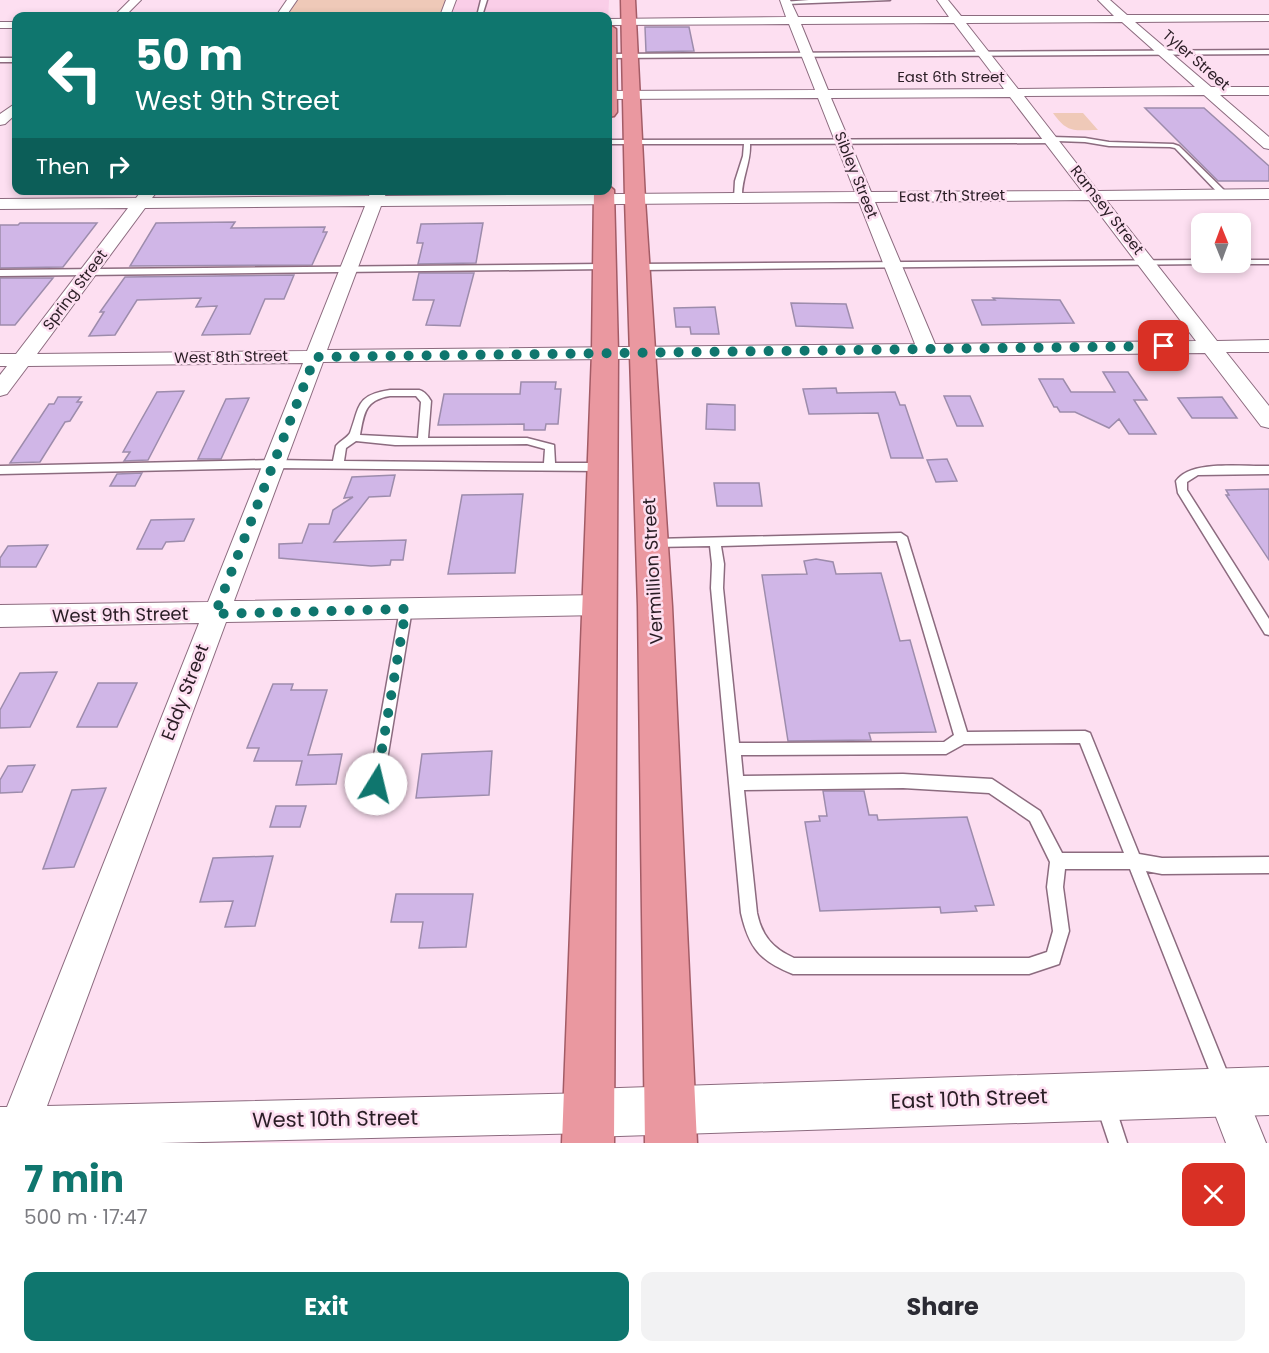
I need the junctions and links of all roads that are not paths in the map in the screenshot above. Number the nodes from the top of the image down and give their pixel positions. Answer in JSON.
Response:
{"nodes":[{"id":1,"x":136,"y":0,"type":"edge"},
{"id":2,"x":628,"y":0,"type":"edge"},
{"id":3,"x":887,"y":0,"type":"edge"},
{"id":4,"x":942,"y":0,"type":"edge"},
{"id":5,"x":1102,"y":0,"type":"edge"},
{"id":6,"x":785,"y":1,"type":"edge"},
{"id":7,"x":123,"y":12,"type":"edge"},
{"id":8,"x":1123,"y":18,"type":"junction"},
{"id":9,"x":1269,"y":18,"type":"edge"},
{"id":10,"x":612,"y":19,"type":"edge"},
{"id":11,"x":958,"y":19,"type":"junction"},
{"id":12,"x":793,"y":21,"type":"junction"},
{"id":13,"x":629,"y":22,"type":"junction"},
{"id":14,"x":1161,"y":52,"type":"junction"},
{"id":15,"x":1269,"y":52,"type":"edge"},
{"id":16,"x":985,"y":54,"type":"junction"},
{"id":17,"x":807,"y":55,"type":"junction"},
{"id":18,"x":612,"y":56,"type":"edge"},
{"id":19,"x":630,"y":56,"type":"junction"},
{"id":20,"x":1269,"y":91,"type":"edge"},
{"id":21,"x":1208,"y":92,"type":"junction"},
{"id":22,"x":1016,"y":93,"type":"junction"},
{"id":23,"x":633,"y":95,"type":"junction"},
{"id":24,"x":823,"y":95,"type":"junction"},
{"id":25,"x":612,"y":100,"type":"edge"},
{"id":26,"x":12,"y":110,"type":"edge"},
{"id":27,"x":0,"y":121,"type":"edge"},
{"id":28,"x":1053,"y":140,"type":"junction"},
{"id":29,"x":1266,"y":140,"type":"edge"},
{"id":30,"x":747,"y":141,"type":"junction"},
{"id":31,"x":842,"y":141,"type":"junction"},
{"id":32,"x":612,"y":142,"type":"edge"},
{"id":33,"x":634,"y":142,"type":"junction"},
{"id":34,"x":1095,"y":194,"type":"junction"},
{"id":35,"x":1224,"y":194,"type":"junction"},
{"id":36,"x":1269,"y":194,"type":"edge"},
{"id":37,"x":604,"y":195,"type":"edge"},
{"id":38,"x":377,"y":196,"type":"edge"},
{"id":39,"x":145,"y":197,"type":"edge"},
{"id":40,"x":865,"y":197,"type":"junction"},
{"id":41,"x":738,"y":198,"type":"junction"},
{"id":42,"x":635,"y":199,"type":"junction"},
{"id":43,"x":0,"y":204,"type":"edge"},
{"id":44,"x":1191,"y":262,"type":"edge"},
{"id":45,"x":1251,"y":262,"type":"edge"},
{"id":46,"x":1269,"y":262,"type":"edge"},
{"id":47,"x":1148,"y":263,"type":"junction"},
{"id":48,"x":893,"y":265,"type":"junction"},
{"id":49,"x":621,"y":267,"type":"junction"},
{"id":50,"x":349,"y":270,"type":"junction"},
{"id":51,"x":90,"y":272,"type":"junction"},
{"id":52,"x":0,"y":273,"type":"edge"},
{"id":53,"x":1211,"y":346,"type":"junction"},
{"id":54,"x":1269,"y":346,"type":"edge"},
{"id":55,"x":927,"y":349,"type":"junction"},
{"id":56,"x":605,"y":352,"type":"junction"},
{"id":57,"x":642,"y":353,"type":"junction"},
{"id":58,"x":315,"y":357,"type":"junction"},
{"id":59,"x":0,"y":360,"type":"edge"},
{"id":60,"x":23,"y":360,"type":"junction"},
{"id":61,"x":0,"y":389,"type":"edge"},
{"id":62,"x":1269,"y":421,"type":"edge"},
{"id":63,"x":354,"y":437,"type":"junction"},
{"id":64,"x":423,"y":441,"type":"junction"},
{"id":65,"x":273,"y":464,"type":"junction"},
{"id":66,"x":338,"y":464,"type":"junction"},
{"id":67,"x":549,"y":466,"type":"junction"},
{"id":68,"x":603,"y":467,"type":"junction"},
{"id":69,"x":0,"y":470,"type":"edge"},
{"id":70,"x":1269,"y":470,"type":"edge"},
{"id":71,"x":715,"y":541,"type":"junction"},
{"id":72,"x":652,"y":543,"type":"junction"},
{"id":73,"x":600,"y":605,"type":"junction"},
{"id":74,"x":406,"y":609,"type":"junction"},
{"id":75,"x":215,"y":614,"type":"junction"},
{"id":76,"x":0,"y":616,"type":"edge"},
{"id":77,"x":1269,"y":630,"type":"edge"},
{"id":78,"x":962,"y":738,"type":"junction"},
{"id":79,"x":734,"y":749,"type":"junction"},
{"id":80,"x":737,"y":783,"type":"junction"},
{"id":81,"x":376,"y":784,"type":"dead end"},
{"id":82,"x":1058,"y":861,"type":"junction"},
{"id":83,"x":1135,"y":861,"type":"junction"},
{"id":84,"x":1269,"y":865,"type":"edge"},
{"id":85,"x":1247,"y":1091,"type":"edge"},
{"id":86,"x":1102,"y":1095,"type":"junction"},
{"id":87,"x":670,"y":1126,"type":"edge"},
{"id":88,"x":10,"y":1127,"type":"edge"},
{"id":89,"x":588,"y":1128,"type":"edge"},
{"id":90,"x":1118,"y":1143,"type":"edge"},
{"id":91,"x":1246,"y":1143,"type":"edge"}],
"edges":[{"from":1,"to":7,"type":"street"},
{"from":2,"to":13,"type":"highway","name":"Vermillion Street"},
{"from":3,"to":6,"type":"lane"},
{"from":4,"to":11,"type":"street","name":"Ramsey Street"},
{"from":5,"to":8,"type":"street","name":"Tyler Street"},
{"from":6,"to":12,"type":"street","name":"Sibley Street"},
{"from":8,"to":9,"type":"street"},
{"from":8,"to":11,"type":"street"},
{"from":8,"to":14,"type":"street","name":"Tyler Street"},
{"from":10,"to":13,"type":"street"},
{"from":11,"to":12,"type":"street"},
{"from":11,"to":16,"type":"street","name":"Ramsey Street"},
{"from":12,"to":13,"type":"street"},
{"from":12,"to":17,"type":"street","name":"Sibley Street"},
{"from":13,"to":19,"type":"highway","name":"Vermillion Street"},
{"from":14,"to":15,"type":"lane"},
{"from":14,"to":16,"type":"lane"},
{"from":14,"to":21,"type":"street","name":"Tyler Street"},
{"from":16,"to":17,"type":"lane"},
{"from":16,"to":22,"type":"street","name":"Ramsey Street"},
{"from":17,"to":19,"type":"lane"},
{"from":17,"to":24,"type":"street","name":"Sibley Street"},
{"from":18,"to":19,"type":"lane"},
{"from":19,"to":23,"type":"highway","name":"Vermillion Street"},
{"from":20,"to":21,"type":"street","name":"East 6th Street"},
{"from":21,"to":22,"type":"street","name":"East 6th Street"},
{"from":21,"to":29,"type":"street","name":"Tyler Street"},
{"from":22,"to":24,"type":"street","name":"East 6th Street"},
{"from":22,"to":28,"type":"street","name":"Ramsey Street"},
{"from":23,"to":24,"type":"street","name":"East 6th Street"},
{"from":23,"to":25,"type":"street","name":"East 6th Street"},
{"from":23,"to":33,"type":"highway","name":"Vermillion Street"},
{"from":24,"to":31,"type":"street","name":"Sibley Street"},
{"from":26,"to":27,"type":"street"},
{"from":28,"to":31,"type":"lane"},
{"from":28,"to":34,"type":"street","name":"Ramsey Street"},
{"from":28,"to":35,"type":"lane"},
{"from":30,"to":31,"type":"lane"},
{"from":30,"to":33,"type":"lane"},
{"from":30,"to":41,"type":"lane"},
{"from":31,"to":40,"type":"street","name":"Sibley Street"},
{"from":32,"to":33,"type":"lane"},
{"from":33,"to":42,"type":"highway","name":"Vermillion Street"},
{"from":34,"to":35,"type":"street","name":"East 7th Street"},
{"from":34,"to":40,"type":"street","name":"East 7th Street"},
{"from":34,"to":47,"type":"street","name":"Ramsey Street"},
{"from":35,"to":36,"type":"street","name":"East 7th Street"},
{"from":37,"to":38,"type":"street","name":"East 7th Street"},
{"from":37,"to":42,"type":"street","name":"East 7th Street"},
{"from":37,"to":49,"type":"highway","name":"Vermillion Street"},
{"from":38,"to":39,"type":"street","name":"East 7th Street"},
{"from":38,"to":50,"type":"street","name":"Eddy Street"},
{"from":39,"to":43,"type":"street","name":"East 7th Street"},
{"from":39,"to":51,"type":"street","name":"Spring Street"},
{"from":40,"to":41,"type":"street","name":"East 7th Street"},
{"from":40,"to":48,"type":"street","name":"Sibley Street"},
{"from":41,"to":42,"type":"street","name":"East 7th Street"},
{"from":42,"to":49,"type":"highway","name":"Vermillion Street"},
{"from":44,"to":47,"type":"lane"},
{"from":45,"to":46,"type":"lane"},
{"from":47,"to":48,"type":"lane"},
{"from":47,"to":53,"type":"street","name":"Ramsey Street"},
{"from":48,"to":49,"type":"lane"},
{"from":48,"to":55,"type":"street","name":"Sibley Street"},
{"from":49,"to":50,"type":"lane"},
{"from":49,"to":56,"type":"highway","name":"Vermillion Street"},
{"from":49,"to":57,"type":"highway","name":"Vermillion Street"},
{"from":50,"to":51,"type":"lane"},
{"from":50,"to":58,"type":"street","name":"Eddy Street"},
{"from":51,"to":52,"type":"lane"},
{"from":51,"to":60,"type":"street","name":"Spring Street"},
{"from":53,"to":54,"type":"street","name":"West 8th Street"},
{"from":53,"to":55,"type":"street","name":"West 8th Street"},
{"from":53,"to":62,"type":"street","name":"Ramsey Street"},
{"from":55,"to":57,"type":"street","name":"West 8th Street"},
{"from":56,"to":57,"type":"street","name":"West 8th Street"},
{"from":56,"to":58,"type":"street","name":"West 8th Street"},
{"from":56,"to":68,"type":"highway","name":"Vermillion Street"},
{"from":57,"to":72,"type":"highway","name":"Vermillion Street"},
{"from":58,"to":60,"type":"street","name":"West 8th Street"},
{"from":58,"to":65,"type":"street","name":"Eddy Street"},
{"from":59,"to":60,"type":"street","name":"West 8th Street"},
{"from":60,"to":61,"type":"street","name":"Spring Street"},
{"from":63,"to":64,"type":"lane"},
{"from":63,"to":64,"type":"lane"},
{"from":63,"to":66,"type":"lane"},
{"from":64,"to":67,"type":"lane"},
{"from":65,"to":66,"type":"lane"},
{"from":65,"to":69,"type":"lane"},
{"from":65,"to":75,"type":"street","name":"Eddy Street"},
{"from":66,"to":67,"type":"lane"},
{"from":67,"to":68,"type":"lane"},
{"from":68,"to":73,"type":"highway","name":"Vermillion Street"},
{"from":70,"to":77,"type":"lane"},
{"from":71,"to":72,"type":"lane"},
{"from":71,"to":78,"type":"lane"},
{"from":71,"to":79,"type":"lane"},
{"from":72,"to":87,"type":"highway","name":"Vermillion Street"},
{"from":73,"to":74,"type":"street","name":"West 9th Street"},
{"from":73,"to":89,"type":"highway","name":"Vermillion Street"},
{"from":74,"to":75,"type":"street","name":"West 9th Street"},
{"from":74,"to":81,"type":"lane"},
{"from":75,"to":76,"type":"street","name":"West 9th Street"},
{"from":75,"to":88,"type":"street","name":"Eddy Street"},
{"from":78,"to":79,"type":"lane"},
{"from":78,"to":83,"type":"lane"},
{"from":79,"to":80,"type":"lane"},
{"from":80,"to":82,"type":"lane"},
{"from":80,"to":82,"type":"lane"},
{"from":82,"to":83,"type":"lane"},
{"from":83,"to":84,"type":"lane"},
{"from":83,"to":85,"type":"lane"},
{"from":85,"to":86,"type":"street","name":"East 10th Street"},
{"from":85,"to":91,"type":"street"},
{"from":86,"to":87,"type":"street","name":"East 10th Street"},
{"from":86,"to":90,"type":"lane"},
{"from":87,"to":89,"type":"street","name":"West 10th Street"},
{"from":88,"to":89,"type":"street","name":"West 10th Street"}]}
